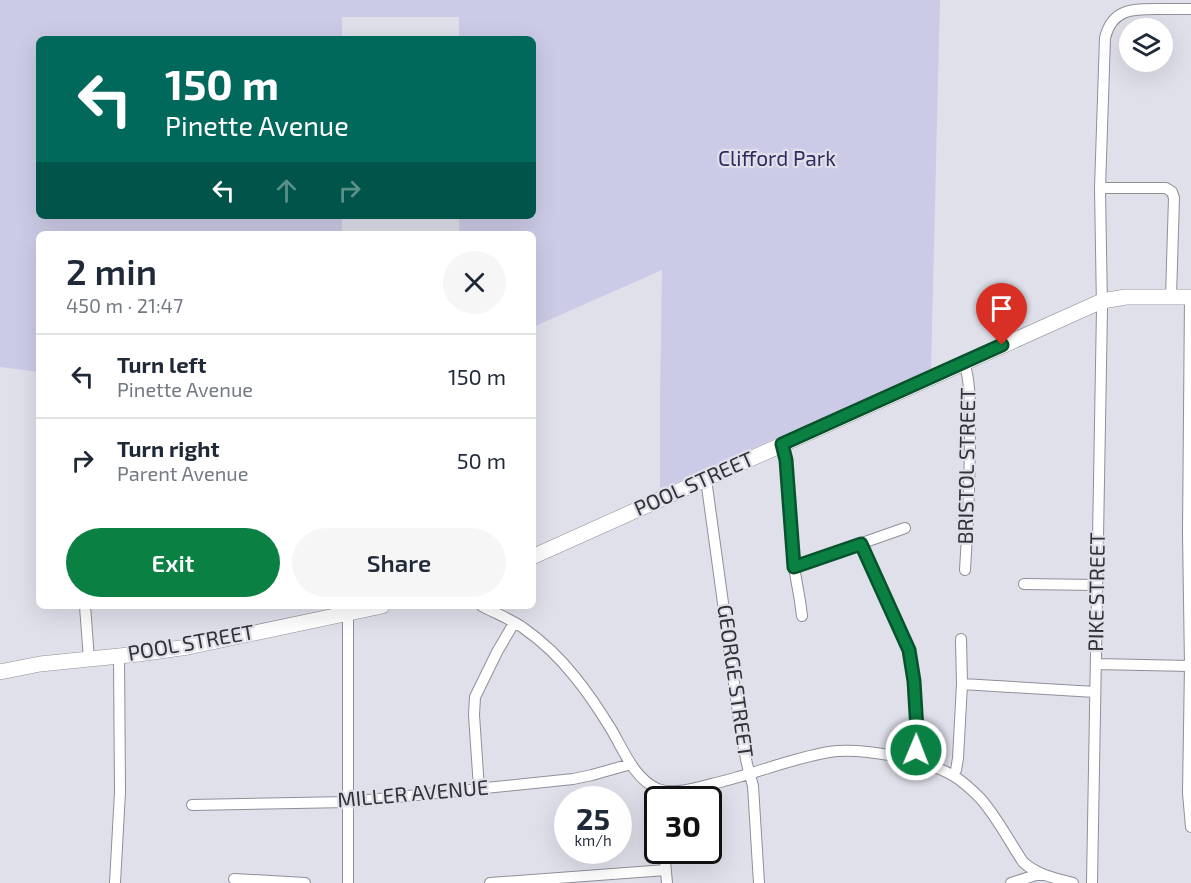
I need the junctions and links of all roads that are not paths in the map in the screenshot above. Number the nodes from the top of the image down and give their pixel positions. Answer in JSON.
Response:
{"nodes":[{"id":1,"x":1191,"y":9,"type":"edge"},
{"id":2,"x":1101,"y":188,"type":"junction"},
{"id":3,"x":1171,"y":296,"type":"junction"},
{"id":4,"x":1190,"y":297,"type":"edge"},
{"id":5,"x":1102,"y":300,"type":"junction"},
{"id":6,"x":964,"y":362,"type":"junction"},
{"id":7,"x":782,"y":444,"type":"junction"},
{"id":8,"x":705,"y":479,"type":"junction"},
{"id":9,"x":905,"y":528,"type":"dead end"},
{"id":10,"x":1190,"y":533,"type":"edge"},
{"id":11,"x":861,"y":544,"type":"junction"},
{"id":12,"x":536,"y":554,"type":"edge"},
{"id":13,"x":794,"y":567,"type":"junction"},
{"id":14,"x":965,"y":570,"type":"dead end"},
{"id":15,"x":1024,"y":584,"type":"dead end"},
{"id":16,"x":1097,"y":585,"type":"junction"},
{"id":17,"x":85,"y":609,"type":"edge"},
{"id":18,"x":367,"y":609,"type":"edge"},
{"id":19,"x":488,"y":609,"type":"edge"},
{"id":20,"x":348,"y":613,"type":"junction"},
{"id":21,"x":801,"y":616,"type":"dead end"},
{"id":22,"x":514,"y":622,"type":"junction"},
{"id":23,"x":961,"y":639,"type":"dead end"},
{"id":24,"x":119,"y":656,"type":"junction"},
{"id":25,"x":89,"y":659,"type":"junction"},
{"id":26,"x":1096,"y":664,"type":"junction"},
{"id":27,"x":1190,"y":666,"type":"junction"},
{"id":28,"x":0,"y":672,"type":"edge"},
{"id":29,"x":962,"y":684,"type":"junction"},
{"id":30,"x":1095,"y":692,"type":"junction"},
{"id":31,"x":915,"y":762,"type":"junction"},
{"id":32,"x":631,"y":764,"type":"junction"},
{"id":33,"x":751,"y":774,"type":"junction"},
{"id":34,"x":952,"y":775,"type":"junction"},
{"id":35,"x":651,"y":786,"type":"edge"},
{"id":36,"x":699,"y":786,"type":"edge"},
{"id":37,"x":479,"y":788,"type":"junction"},
{"id":38,"x":349,"y":802,"type":"junction"},
{"id":39,"x":192,"y":805,"type":"dead end"},
{"id":40,"x":1191,"y":827,"type":"edge"},
{"id":41,"x":665,"y":864,"type":"edge"},
{"id":42,"x":666,"y":870,"type":"junction"},
{"id":43,"x":1044,"y":875,"type":"junction"},
{"id":44,"x":234,"y":879,"type":"dead end"},
{"id":45,"x":115,"y":883,"type":"edge"},
{"id":46,"x":305,"y":883,"type":"edge"},
{"id":47,"x":348,"y":883,"type":"edge"},
{"id":48,"x":490,"y":883,"type":"edge"},
{"id":49,"x":667,"y":883,"type":"edge"},
{"id":50,"x":759,"y":883,"type":"edge"},
{"id":51,"x":1011,"y":883,"type":"edge"},
{"id":52,"x":1073,"y":883,"type":"edge"},
{"id":53,"x":1092,"y":883,"type":"edge"}],
"edges":[{"from":1,"to":2,"type":"street","name":"PIKE STREET"},
{"from":2,"to":3,"type":"street"},
{"from":2,"to":5,"type":"street","name":"PIKE STREET"},
{"from":3,"to":4,"type":"main road","name":"POOL STREET"},
{"from":3,"to":5,"type":"main road","name":"POOL STREET"},
{"from":4,"to":10,"type":"street"},
{"from":5,"to":6,"type":"main road","name":"POOL STREET"},
{"from":5,"to":16,"type":"street","name":"PIKE STREET"},
{"from":6,"to":7,"type":"main road","name":"POOL STREET"},
{"from":6,"to":14,"type":"street","name":"BRISTOL STREET"},
{"from":7,"to":8,"type":"main road","name":"POOL STREET"},
{"from":7,"to":13,"type":"street"},
{"from":8,"to":12,"type":"main road","name":"POOL STREET"},
{"from":8,"to":33,"type":"street","name":"GEORGE STREET"},
{"from":9,"to":11,"type":"street"},
{"from":10,"to":27,"type":"street"},
{"from":11,"to":13,"type":"street"},
{"from":11,"to":31,"type":"street"},
{"from":13,"to":21,"type":"street"},
{"from":15,"to":16,"type":"street"},
{"from":16,"to":26,"type":"street","name":"PIKE STREET"},
{"from":17,"to":25,"type":"street"},
{"from":18,"to":20,"type":"main road","name":"POOL STREET"},
{"from":19,"to":22,"type":"street"},
{"from":20,"to":24,"type":"main road","name":"POOL STREET"},
{"from":20,"to":38,"type":"street"},
{"from":22,"to":32,"type":"street"},
{"from":22,"to":37,"type":"street"},
{"from":23,"to":29,"type":"street"},
{"from":24,"to":25,"type":"main road","name":"POOL STREET"},
{"from":24,"to":45,"type":"street"},
{"from":25,"to":28,"type":"main road","name":"POOL STREET"},
{"from":26,"to":27,"type":"street"},
{"from":26,"to":30,"type":"street","name":"PIKE STREET"},
{"from":27,"to":40,"type":"street"},
{"from":29,"to":30,"type":"street"},
{"from":29,"to":34,"type":"street"},
{"from":30,"to":53,"type":"street","name":"PIKE STREET"},
{"from":31,"to":33,"type":"street"},
{"from":31,"to":34,"type":"street"},
{"from":32,"to":35,"type":"street"},
{"from":32,"to":37,"type":"street","name":"MILLER AVENUE"},
{"from":33,"to":36,"type":"street"},
{"from":33,"to":50,"type":"street","name":"GEORGE STREET"},
{"from":34,"to":43,"type":"street"},
{"from":37,"to":38,"type":"street","name":"MILLER AVENUE"},
{"from":38,"to":39,"type":"street","name":"MILLER AVENUE"},
{"from":38,"to":47,"type":"street"},
{"from":41,"to":42,"type":"street"},
{"from":42,"to":48,"type":"street"},
{"from":42,"to":49,"type":"street"},
{"from":43,"to":51,"type":"street"},
{"from":43,"to":52,"type":"street"},
{"from":44,"to":46,"type":"street"}]}
